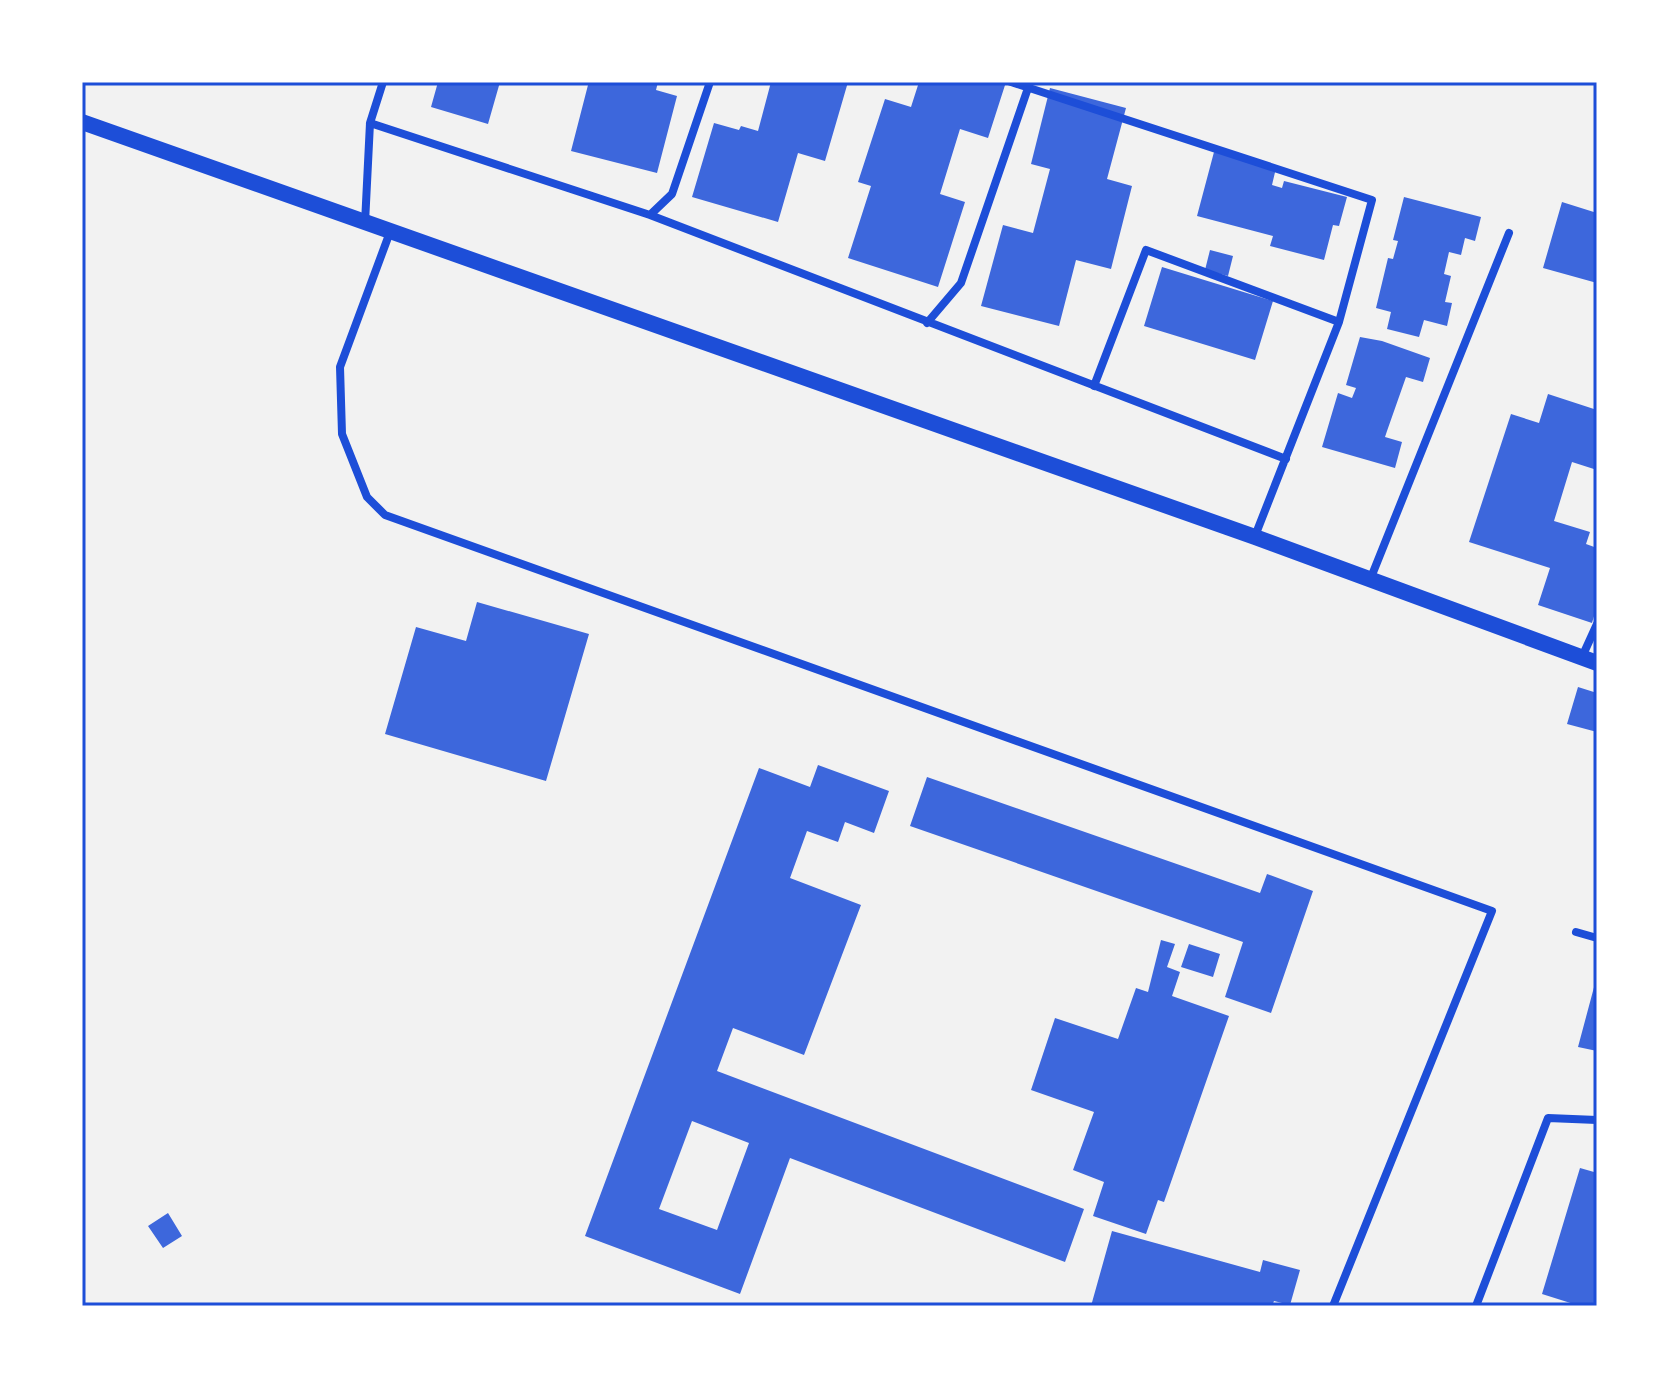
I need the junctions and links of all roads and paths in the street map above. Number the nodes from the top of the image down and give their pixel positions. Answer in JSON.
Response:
{"nodes":[{"id":1,"x":383,"y":82,"type":"edge"},
{"id":2,"x":710,"y":82,"type":"edge"},
{"id":3,"x":1011,"y":82,"type":"edge"},
{"id":4,"x":1028,"y":88,"type":"junction"},
{"id":5,"x":82,"y":122,"type":"edge"},
{"id":6,"x":370,"y":123,"type":"junction"},
{"id":7,"x":650,"y":215,"type":"junction"},
{"id":8,"x":365,"y":223,"type":"junction"},
{"id":9,"x":390,"y":232,"type":"junction"},
{"id":10,"x":1509,"y":233,"type":"dead end"},
{"id":11,"x":1339,"y":322,"type":"junction"},
{"id":12,"x":927,"y":323,"type":"junction"},
{"id":13,"x":1094,"y":386,"type":"junction"},
{"id":14,"x":1286,"y":459,"type":"junction"},
{"id":15,"x":1255,"y":537,"type":"junction"},
{"id":16,"x":1370,"y":580,"type":"junction"},
{"id":17,"x":1597,"y":624,"type":"edge"},
{"id":18,"x":1590,"y":660,"type":"edge"},
{"id":19,"x":1576,"y":932,"type":"dead end"},
{"id":20,"x":1597,"y":938,"type":"edge"},
{"id":21,"x":1597,"y":1120,"type":"edge"},
{"id":22,"x":1333,"y":1306,"type":"edge"},
{"id":23,"x":1476,"y":1306,"type":"edge"}],
"edges":[{"from":1,"to":6,"type":"street"},
{"from":2,"to":7,"type":"street"},
{"from":3,"to":4,"type":"street"},
{"from":4,"to":11,"type":"street"},
{"from":4,"to":12,"type":"street"},
{"from":5,"to":8,"type":"main road"},
{"from":6,"to":7,"type":"street"},
{"from":6,"to":8,"type":"street"},
{"from":7,"to":12,"type":"street"},
{"from":8,"to":9,"type":"main road"},
{"from":9,"to":15,"type":"main road"},
{"from":9,"to":22,"type":"street"},
{"from":10,"to":16,"type":"street"},
{"from":11,"to":13,"type":"street"},
{"from":11,"to":14,"type":"street"},
{"from":12,"to":13,"type":"street"},
{"from":13,"to":14,"type":"street"},
{"from":14,"to":15,"type":"street"},
{"from":15,"to":16,"type":"main road"},
{"from":16,"to":18,"type":"main road"},
{"from":17,"to":18,"type":"street"},
{"from":19,"to":20,"type":"street"},
{"from":21,"to":23,"type":"street"}]}
